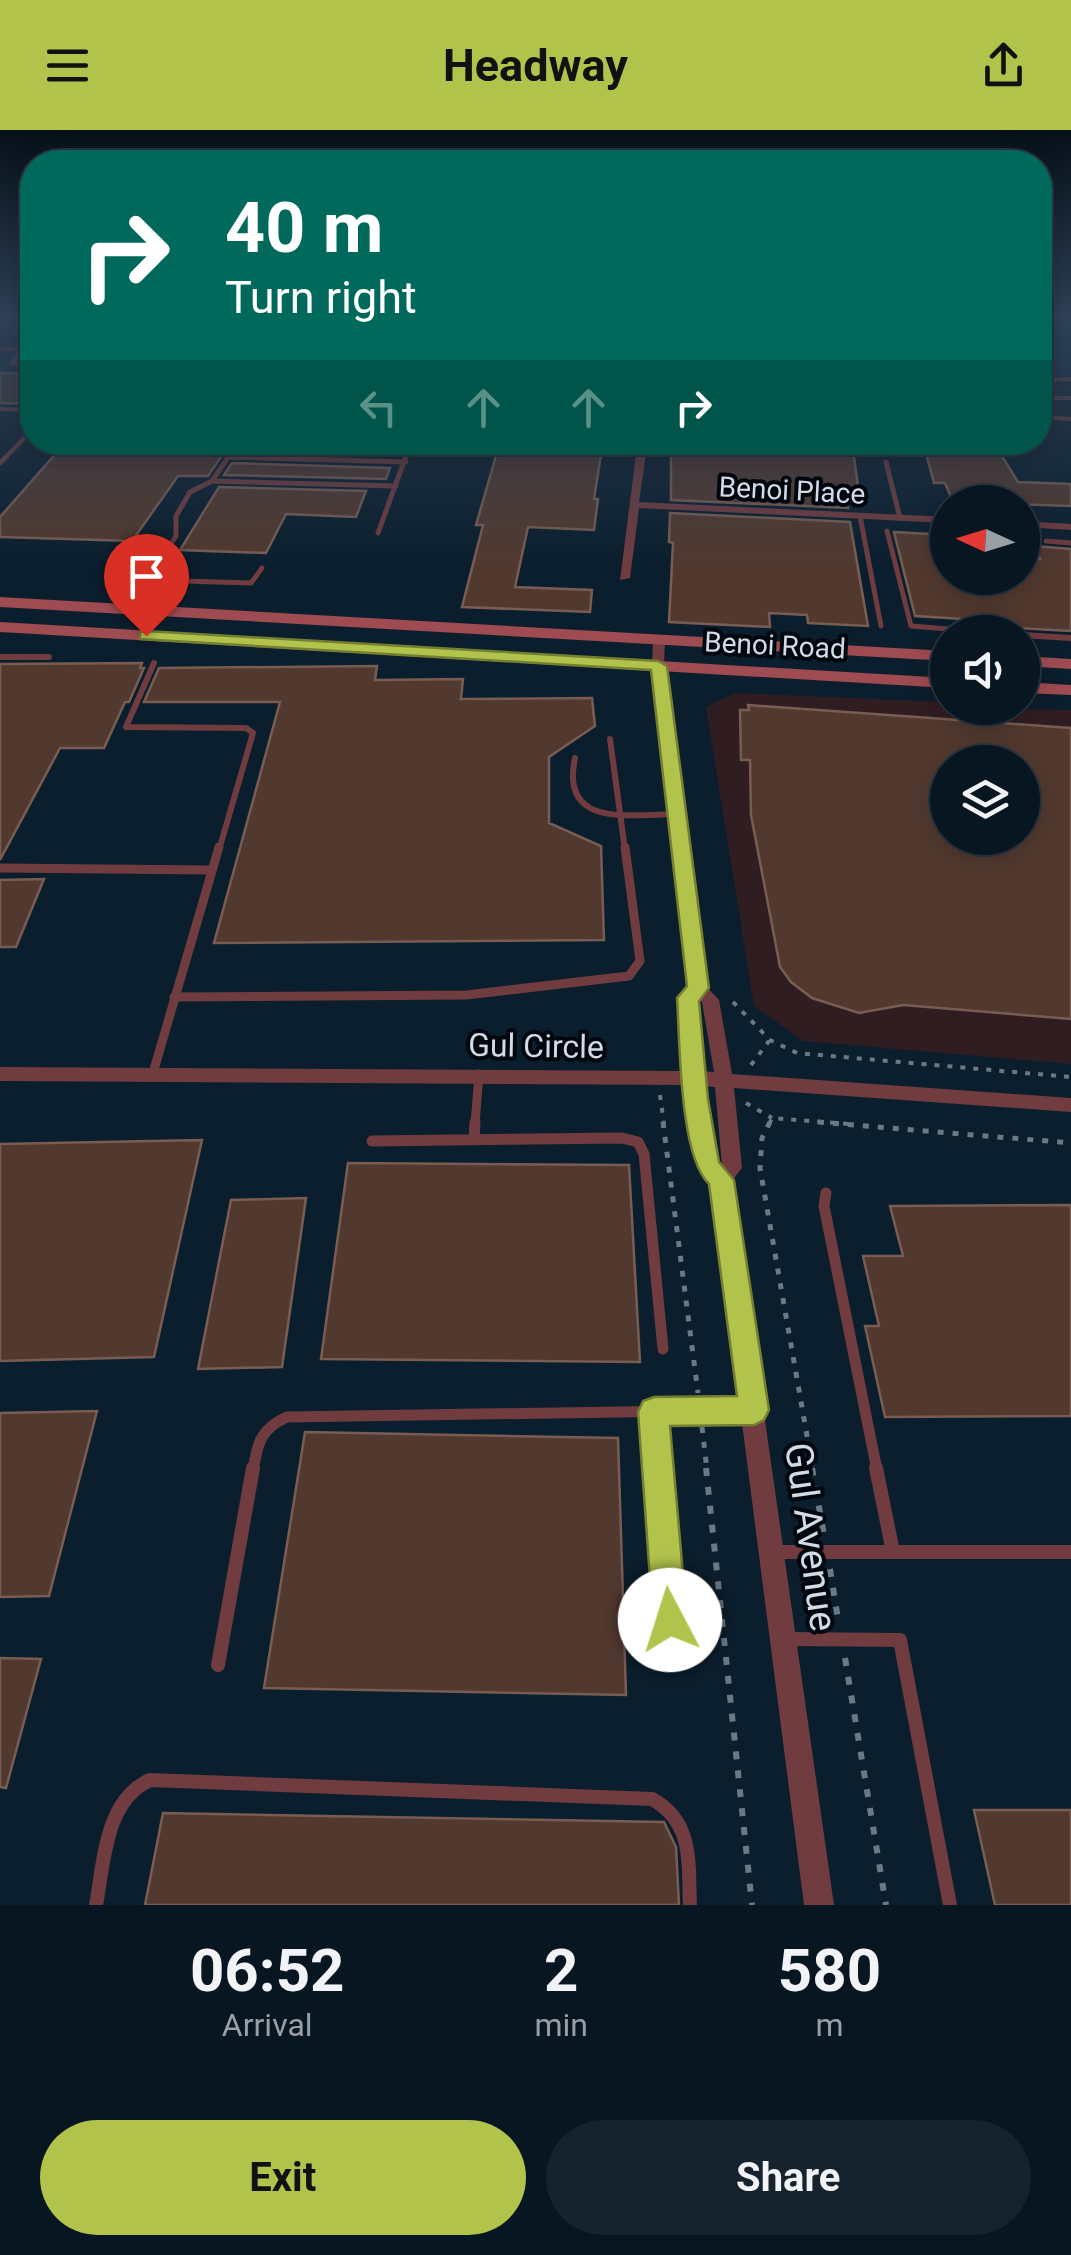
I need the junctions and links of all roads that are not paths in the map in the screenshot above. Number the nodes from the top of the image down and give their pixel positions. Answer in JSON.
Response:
{"nodes":[{"id":1,"x":20,"y":443,"type":"edge"},
{"id":2,"x":408,"y":455,"type":"edge"},
{"id":3,"x":641,"y":455,"type":"edge"},
{"id":4,"x":228,"y":456,"type":"joint"},
{"id":5,"x":406,"y":462,"type":"junction"},
{"id":6,"x":886,"y":462,"type":"dead end"},
{"id":7,"x":0,"y":464,"type":"edge"},
{"id":8,"x":212,"y":481,"type":"junction"},
{"id":9,"x":396,"y":486,"type":"junction"},
{"id":10,"x":635,"y":505,"type":"junction"},
{"id":11,"x":860,"y":516,"type":"junction"},
{"id":12,"x":900,"y":518,"type":"junction"},
{"id":13,"x":930,"y":519,"type":"edge"},
{"id":14,"x":1040,"y":525,"type":"edge"},
{"id":15,"x":1071,"y":527,"type":"edge"},
{"id":16,"x":887,"y":531,"type":"dead end"},
{"id":17,"x":378,"y":533,"type":"dead end"},
{"id":18,"x":1046,"y":541,"type":"dead end"},
{"id":19,"x":1071,"y":543,"type":"edge"},
{"id":20,"x":262,"y":568,"type":"dead end"},
{"id":21,"x":624,"y":578,"type":"dead end"},
{"id":22,"x":148,"y":580,"type":"junction"},
{"id":23,"x":0,"y":602,"type":"edge"},
{"id":24,"x":129,"y":610,"type":"junction"},
{"id":25,"x":881,"y":626,"type":"dead end"},
{"id":26,"x":0,"y":627,"type":"edge"},
{"id":27,"x":930,"y":627,"type":"edge"},
{"id":28,"x":1040,"y":635,"type":"edge"},
{"id":29,"x":1071,"y":638,"type":"edge"},
{"id":30,"x":659,"y":640,"type":"junction"},
{"id":31,"x":930,"y":655,"type":"edge"},
{"id":32,"x":0,"y":657,"type":"edge"},
{"id":33,"x":48,"y":658,"type":"dead end"},
{"id":34,"x":1040,"y":662,"type":"edge"},
{"id":35,"x":154,"y":663,"type":"dead end"},
{"id":36,"x":1071,"y":664,"type":"edge"},
{"id":37,"x":658,"y":666,"type":"junction"},
{"id":38,"x":930,"y":682,"type":"edge"},
{"id":39,"x":1040,"y":689,"type":"edge"},
{"id":40,"x":1071,"y":690,"type":"edge"},
{"id":41,"x":610,"y":739,"type":"dead end"},
{"id":42,"x":576,"y":758,"type":"dead end"},
{"id":43,"x":620,"y":814,"type":"junction"},
{"id":44,"x":674,"y":814,"type":"junction"},
{"id":45,"x":0,"y":868,"type":"edge"},
{"id":46,"x":212,"y":870,"type":"junction"},
{"id":47,"x":698,"y":988,"type":"junction"},
{"id":48,"x":174,"y":997,"type":"junction"},
{"id":49,"x":152,"y":1073,"type":"junction"},
{"id":50,"x":0,"y":1074,"type":"edge"},
{"id":51,"x":479,"y":1074,"type":"junction"},
{"id":52,"x":694,"y":1078,"type":"junction"},
{"id":53,"x":724,"y":1080,"type":"junction"},
{"id":54,"x":1071,"y":1105,"type":"edge"},
{"id":55,"x":474,"y":1138,"type":"junction"},
{"id":56,"x":372,"y":1140,"type":"dead end"},
{"id":57,"x":721,"y":1180,"type":"junction"},
{"id":58,"x":826,"y":1193,"type":"dead end"},
{"id":59,"x":663,"y":1349,"type":"dead end"},
{"id":60,"x":754,"y":1410,"type":"junction"},
{"id":61,"x":654,"y":1412,"type":"junction"},
{"id":62,"x":772,"y":1552,"type":"junction"},
{"id":63,"x":893,"y":1552,"type":"junction"},
{"id":64,"x":1071,"y":1552,"type":"edge"},
{"id":65,"x":670,"y":1620,"type":"dead end"},
{"id":66,"x":784,"y":1640,"type":"junction"},
{"id":67,"x":218,"y":1664,"type":"dead end"},
{"id":68,"x":96,"y":1905,"type":"edge"},
{"id":69,"x":690,"y":1905,"type":"edge"},
{"id":70,"x":819,"y":1905,"type":"edge"},
{"id":71,"x":950,"y":1905,"type":"edge"}],
"edges":[{"from":1,"to":7,"type":"lane"},
{"from":2,"to":5,"type":"lane"},
{"from":3,"to":10,"type":"street"},
{"from":4,"to":5,"type":"lane"},
{"from":4,"to":8,"type":"lane"},
{"from":5,"to":9,"type":"lane"},
{"from":6,"to":12,"type":"lane"},
{"from":8,"to":9,"type":"lane"},
{"from":8,"to":22,"type":"lane"},
{"from":9,"to":17,"type":"lane"},
{"from":10,"to":11,"type":"street","name":"Benoi Place"},
{"from":10,"to":21,"type":"street"},
{"from":11,"to":12,"type":"street","name":"Benoi Place"},
{"from":11,"to":25,"type":"lane"},
{"from":12,"to":13,"type":"street","name":"Benoi Place"},
{"from":14,"to":15,"type":"street"},
{"from":16,"to":27,"type":"lane"},
{"from":18,"to":19,"type":"lane"},
{"from":20,"to":22,"type":"lane"},
{"from":22,"to":24,"type":"lane"},
{"from":23,"to":24,"type":"main road","name":"Benoi Road"},
{"from":24,"to":30,"type":"main road","name":"Benoi Road"},
{"from":26,"to":37,"type":"main road","name":"Benoi Road"},
{"from":28,"to":29,"type":"lane"},
{"from":30,"to":31,"type":"main road","name":"Benoi Road"},
{"from":30,"to":37,"type":"street","name":"Gul Avenue"},
{"from":32,"to":33,"type":"lane"},
{"from":34,"to":36,"type":"main road"},
{"from":35,"to":46,"type":"lane"},
{"from":37,"to":38,"type":"main road","name":"Benoi Road"},
{"from":37,"to":44,"type":"street","name":"Gul Avenue"},
{"from":39,"to":40,"type":"main road"},
{"from":41,"to":43,"type":"lane"},
{"from":42,"to":43,"type":"lane"},
{"from":43,"to":44,"type":"lane"},
{"from":43,"to":48,"type":"lane"},
{"from":44,"to":47,"type":"street","name":"Gul Avenue"},
{"from":45,"to":46,"type":"lane"},
{"from":46,"to":48,"type":"lane"},
{"from":47,"to":52,"type":"street","name":"Gul Avenue"},
{"from":47,"to":53,"type":"street","name":"Gul Avenue"},
{"from":48,"to":49,"type":"lane"},
{"from":49,"to":50,"type":"street","name":"Gul Circle"},
{"from":49,"to":51,"type":"street","name":"Gul Circle"},
{"from":51,"to":52,"type":"street","name":"Gul Circle"},
{"from":51,"to":55,"type":"lane"},
{"from":52,"to":53,"type":"street","name":"Gul Circle"},
{"from":52,"to":57,"type":"street","name":"Gul Avenue"},
{"from":53,"to":54,"type":"street","name":"Gul Circle"},
{"from":53,"to":57,"type":"street","name":"Gul Avenue"},
{"from":55,"to":56,"type":"lane"},
{"from":55,"to":59,"type":"lane"},
{"from":57,"to":60,"type":"street","name":"Gul Avenue"},
{"from":58,"to":63,"type":"lane"},
{"from":60,"to":61,"type":"lane"},
{"from":60,"to":62,"type":"street","name":"Gul Avenue"},
{"from":61,"to":65,"type":"lane"},
{"from":61,"to":67,"type":"lane"},
{"from":62,"to":63,"type":"lane"},
{"from":62,"to":66,"type":"street","name":"Gul Avenue"},
{"from":63,"to":64,"type":"lane"},
{"from":66,"to":70,"type":"street","name":"Gul Avenue"},
{"from":66,"to":71,"type":"lane"},
{"from":68,"to":69,"type":"lane"}]}
